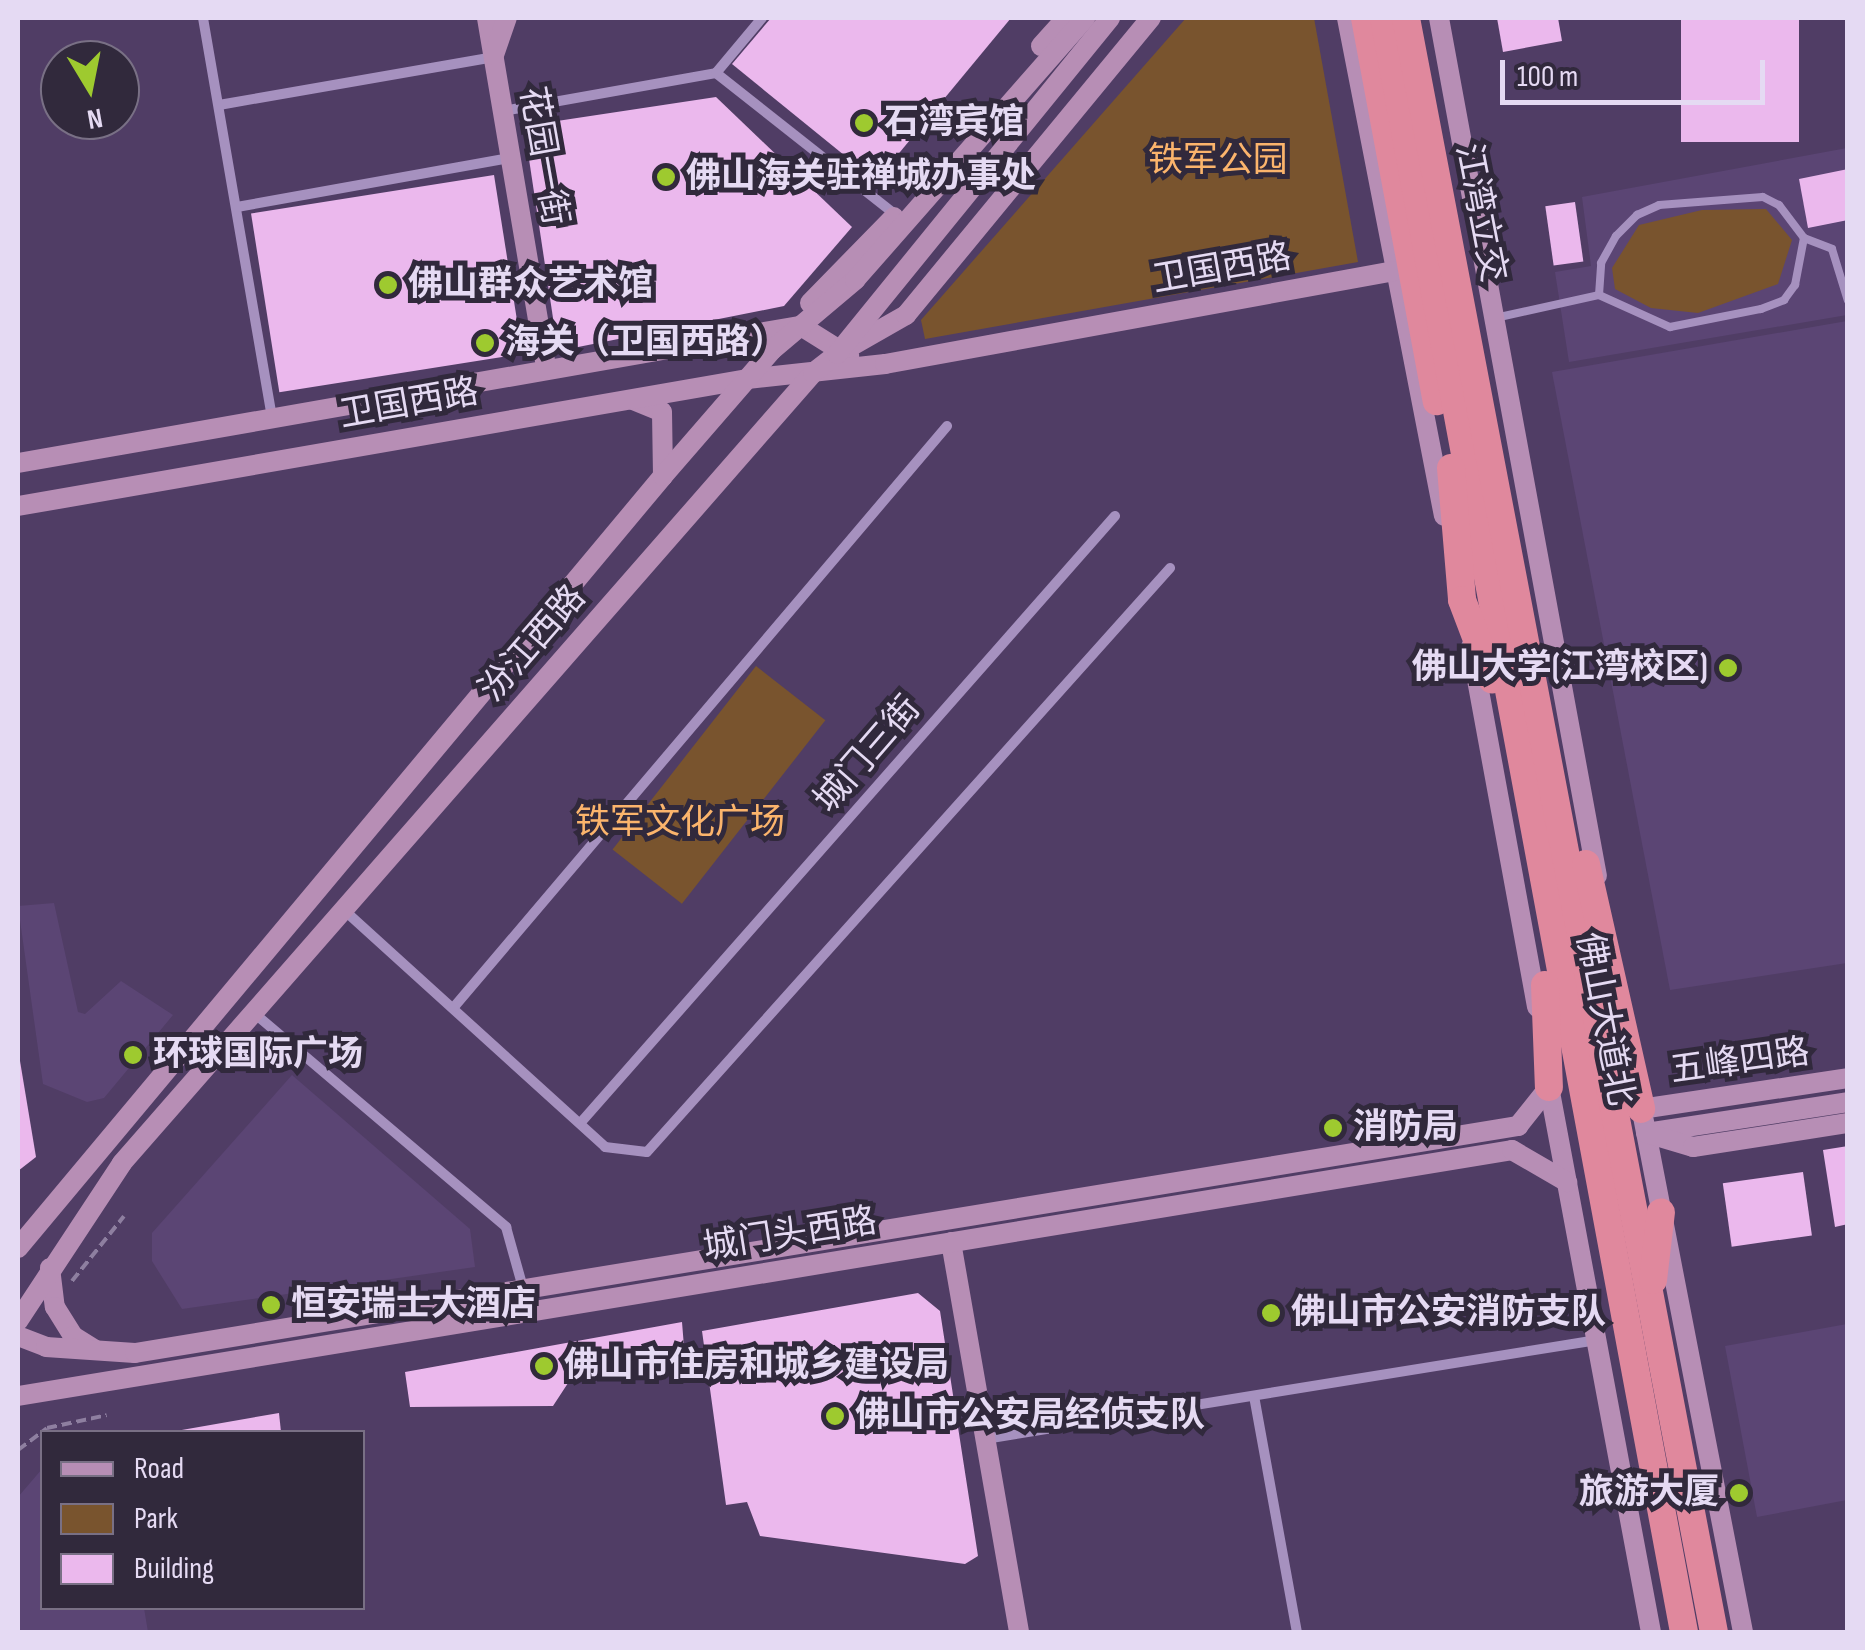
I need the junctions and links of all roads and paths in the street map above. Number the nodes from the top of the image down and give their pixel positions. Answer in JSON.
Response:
{"nodes":[{"id":1,"x":203,"y":18,"type":"edge"},
{"id":2,"x":487,"y":18,"type":"edge"},
{"id":3,"x":507,"y":18,"type":"edge"},
{"id":4,"x":762,"y":18,"type":"edge"},
{"id":5,"x":1066,"y":18,"type":"edge"},
{"id":6,"x":1085,"y":18,"type":"edge"},
{"id":7,"x":1110,"y":18,"type":"edge"},
{"id":8,"x":1151,"y":18,"type":"edge"},
{"id":9,"x":1347,"y":18,"type":"edge"},
{"id":10,"x":1365,"y":18,"type":"edge"},
{"id":11,"x":1384,"y":18,"type":"edge"},
{"id":12,"x":1406,"y":18,"type":"edge"},
{"id":13,"x":1424,"y":18,"type":"edge"},
{"id":14,"x":1439,"y":18,"type":"edge"},
{"id":15,"x":493,"y":57,"type":"junction"},
{"id":16,"x":716,"y":73,"type":"junction"},
{"id":17,"x":1046,"y":96,"type":"junction"},
{"id":18,"x":220,"y":105,"type":"junction"},
{"id":19,"x":502,"y":111,"type":"junction"},
{"id":20,"x":1047,"y":143,"type":"junction"},
{"id":21,"x":1004,"y":149,"type":"junction"},
{"id":22,"x":510,"y":158,"type":"junction"},
{"id":23,"x":237,"y":207,"type":"junction"},
{"id":24,"x":895,"y":225,"type":"junction"},
{"id":25,"x":1804,"y":238,"type":"junction"},
{"id":26,"x":1403,"y":278,"type":"junction"},
{"id":27,"x":1598,"y":295,"type":"junction"},
{"id":28,"x":1848,"y":300,"type":"edge"},
{"id":29,"x":1491,"y":319,"type":"junction"},
{"id":30,"x":801,"y":326,"type":"junction"},
{"id":31,"x":765,"y":332,"type":"junction"},
{"id":32,"x":838,"y":354,"type":"junction"},
{"id":33,"x":886,"y":364,"type":"junction"},
{"id":34,"x":546,"y":367,"type":"junction"},
{"id":35,"x":814,"y":372,"type":"junction"},
{"id":36,"x":748,"y":378,"type":"junction"},
{"id":37,"x":631,"y":399,"type":"junction"},
{"id":38,"x":272,"y":416,"type":"junction"},
{"id":39,"x":1470,"y":420,"type":"junction"},
{"id":40,"x":947,"y":426,"type":"dead end"},
{"id":41,"x":18,"y":463,"type":"edge"},
{"id":42,"x":663,"y":476,"type":"junction"},
{"id":43,"x":18,"y":506,"type":"edge"},
{"id":44,"x":1115,"y":516,"type":"dead end"},
{"id":45,"x":1170,"y":568,"type":"dead end"},
{"id":46,"x":1462,"y":600,"type":"junction"},
{"id":47,"x":1515,"y":736,"type":"junction"},
{"id":48,"x":1542,"y":888,"type":"junction"},
{"id":49,"x":344,"y":910,"type":"junction"},
{"id":50,"x":454,"y":1007,"type":"junction"},
{"id":51,"x":254,"y":1013,"type":"junction"},
{"id":52,"x":1848,"y":1078,"type":"edge"},
{"id":53,"x":1549,"y":1086,"type":"junction"},
{"id":54,"x":1848,"y":1102,"type":"edge"},
{"id":55,"x":582,"y":1120,"type":"junction"},
{"id":56,"x":1644,"y":1121,"type":"junction"},
{"id":57,"x":1848,"y":1123,"type":"edge"},
{"id":58,"x":1567,"y":1182,"type":"junction"},
{"id":59,"x":1660,"y":1212,"type":"junction"},
{"id":60,"x":124,"y":1216,"type":"dead end"},
{"id":61,"x":951,"y":1242,"type":"junction"},
{"id":62,"x":18,"y":1248,"type":"edge"},
{"id":63,"x":50,"y":1268,"type":"junction"},
{"id":64,"x":72,"y":1285,"type":"dead end"},
{"id":65,"x":524,"y":1290,"type":"junction"},
{"id":66,"x":1650,"y":1306,"type":"junction"},
{"id":67,"x":18,"y":1321,"type":"edge"},
{"id":68,"x":18,"y":1336,"type":"edge"},
{"id":69,"x":1598,"y":1340,"type":"junction"},
{"id":70,"x":97,"y":1351,"type":"junction"},
{"id":71,"x":18,"y":1396,"type":"edge"},
{"id":72,"x":1254,"y":1396,"type":"junction"},
{"id":73,"x":107,"y":1415,"type":"dead end"},
{"id":74,"x":45,"y":1430,"type":"edge"},
{"id":75,"x":40,"y":1434,"type":"edge"},
{"id":76,"x":986,"y":1439,"type":"junction"},
{"id":77,"x":18,"y":1450,"type":"edge"},
{"id":78,"x":1019,"y":1632,"type":"edge"},
{"id":79,"x":1297,"y":1632,"type":"edge"},
{"id":80,"x":1650,"y":1632,"type":"edge"},
{"id":81,"x":1684,"y":1632,"type":"edge"},
{"id":82,"x":1714,"y":1632,"type":"edge"},
{"id":83,"x":1743,"y":1632,"type":"edge"}],
"edges":[{"from":1,"to":18,"type":"street"},
{"from":2,"to":15,"type":"main road"},
{"from":3,"to":15,"type":"main road","name":"花园一街"},
{"from":4,"to":16,"type":"street"},
{"from":5,"to":24,"type":"main road"},
{"from":6,"to":24,"type":"main road","name":"汾江西路"},
{"from":7,"to":17,"type":"main road","name":"汾江西路"},
{"from":8,"to":20,"type":"main road"},
{"from":9,"to":26,"type":"main road"},
{"from":10,"to":26,"type":"highway"},
{"from":11,"to":39,"type":"highway"},
{"from":12,"to":39,"type":"highway","name":"江湾立交"},
{"from":13,"to":56,"type":"highway"},
{"from":14,"to":29,"type":"main road","name":"佛山大道北"},
{"from":15,"to":18,"type":"street"},
{"from":15,"to":19,"type":"main road","name":"花园一街"},
{"from":16,"to":19,"type":"street"},
{"from":16,"to":24,"type":"street"},
{"from":17,"to":20,"type":"main road"},
{"from":17,"to":21,"type":"main road","name":"汾江西路"},
{"from":18,"to":23,"type":"street"},
{"from":19,"to":22,"type":"main road","name":"花园一街"},
{"from":20,"to":21,"type":"main road"},
{"from":20,"to":32,"type":"main road"},
{"from":21,"to":32,"type":"main road","name":"汾江西路"},
{"from":22,"to":23,"type":"street"},
{"from":22,"to":34,"type":"main road","name":"花园一街"},
{"from":23,"to":38,"type":"street"},
{"from":24,"to":30,"type":"main road","name":"汾江西路"},
{"from":24,"to":31,"type":"main road"},
{"from":25,"to":27,"type":"lane"},
{"from":25,"to":27,"type":"lane"},
{"from":25,"to":28,"type":"lane"},
{"from":26,"to":33,"type":"main road","name":"卫国西路"},
{"from":26,"to":46,"type":"highway"},
{"from":27,"to":29,"type":"lane"},
{"from":29,"to":56,"type":"main road","name":"佛山大道北"},
{"from":30,"to":31,"type":"main road","name":"卫国西路"},
{"from":30,"to":32,"type":"main road"},
{"from":30,"to":36,"type":"main road","name":"汾江西路"},
{"from":31,"to":34,"type":"main road","name":"卫国西路"},
{"from":32,"to":33,"type":"main road"},
{"from":32,"to":35,"type":"main road","name":"汾江西路"},
{"from":33,"to":35,"type":"main road","name":"卫国西路"},
{"from":34,"to":38,"type":"main road","name":"卫国西路"},
{"from":35,"to":36,"type":"main road","name":"卫国西路"},
{"from":35,"to":49,"type":"main road","name":"汾江西路"},
{"from":36,"to":37,"type":"main road","name":"卫国西路"},
{"from":36,"to":42,"type":"main road","name":"汾江西路"},
{"from":37,"to":42,"type":"main road"},
{"from":37,"to":43,"type":"main road","name":"卫国西路"},
{"from":38,"to":41,"type":"main road","name":"卫国西路"},
{"from":39,"to":47,"type":"highway","name":"佛山大道北"},
{"from":39,"to":66,"type":"highway","name":"佛山大道北"},
{"from":40,"to":50,"type":"street"},
{"from":42,"to":62,"type":"main road","name":"汾江西路"},
{"from":44,"to":55,"type":"street","name":"城门三街"},
{"from":45,"to":55,"type":"street"},
{"from":46,"to":47,"type":"highway"},
{"from":46,"to":53,"type":"main road","name":"佛山大道北"},
{"from":47,"to":48,"type":"highway","name":"佛山大道北"},
{"from":48,"to":53,"type":"highway"},
{"from":48,"to":81,"type":"highway","name":"佛山大道北"},
{"from":49,"to":50,"type":"street"},
{"from":49,"to":51,"type":"main road","name":"汾江西路"},
{"from":50,"to":55,"type":"street"},
{"from":51,"to":63,"type":"main road","name":"汾江西路"},
{"from":51,"to":65,"type":"street"},
{"from":52,"to":56,"type":"main road","name":"五峰四路"},
{"from":53,"to":58,"type":"main road","name":"佛山大道北"},
{"from":53,"to":65,"type":"main road","name":"城门头西路"},
{"from":54,"to":56,"type":"main road","name":"五峰四路"},
{"from":56,"to":57,"type":"main road"},
{"from":56,"to":59,"type":"main road","name":"佛山大道北"},
{"from":58,"to":61,"type":"main road","name":"城门头西路"},
{"from":58,"to":69,"type":"main road","name":"佛山大道北"},
{"from":59,"to":66,"type":"highway"},
{"from":59,"to":83,"type":"main road","name":"佛山大道北"},
{"from":60,"to":64,"type":"path"},
{"from":61,"to":71,"type":"main road","name":"城门头西路"},
{"from":61,"to":76,"type":"main road"},
{"from":63,"to":67,"type":"main road","name":"汾江西路"},
{"from":63,"to":70,"type":"main road"},
{"from":65,"to":70,"type":"main road","name":"城门头西路"},
{"from":66,"to":82,"type":"highway","name":"佛山大道北"},
{"from":68,"to":70,"type":"main road","name":"城门头西路"},
{"from":69,"to":72,"type":"street"},
{"from":69,"to":80,"type":"main road","name":"佛山大道北"},
{"from":72,"to":76,"type":"street"},
{"from":72,"to":79,"type":"street"},
{"from":73,"to":74,"type":"path"},
{"from":75,"to":77,"type":"path"},
{"from":76,"to":78,"type":"main road"}]}
